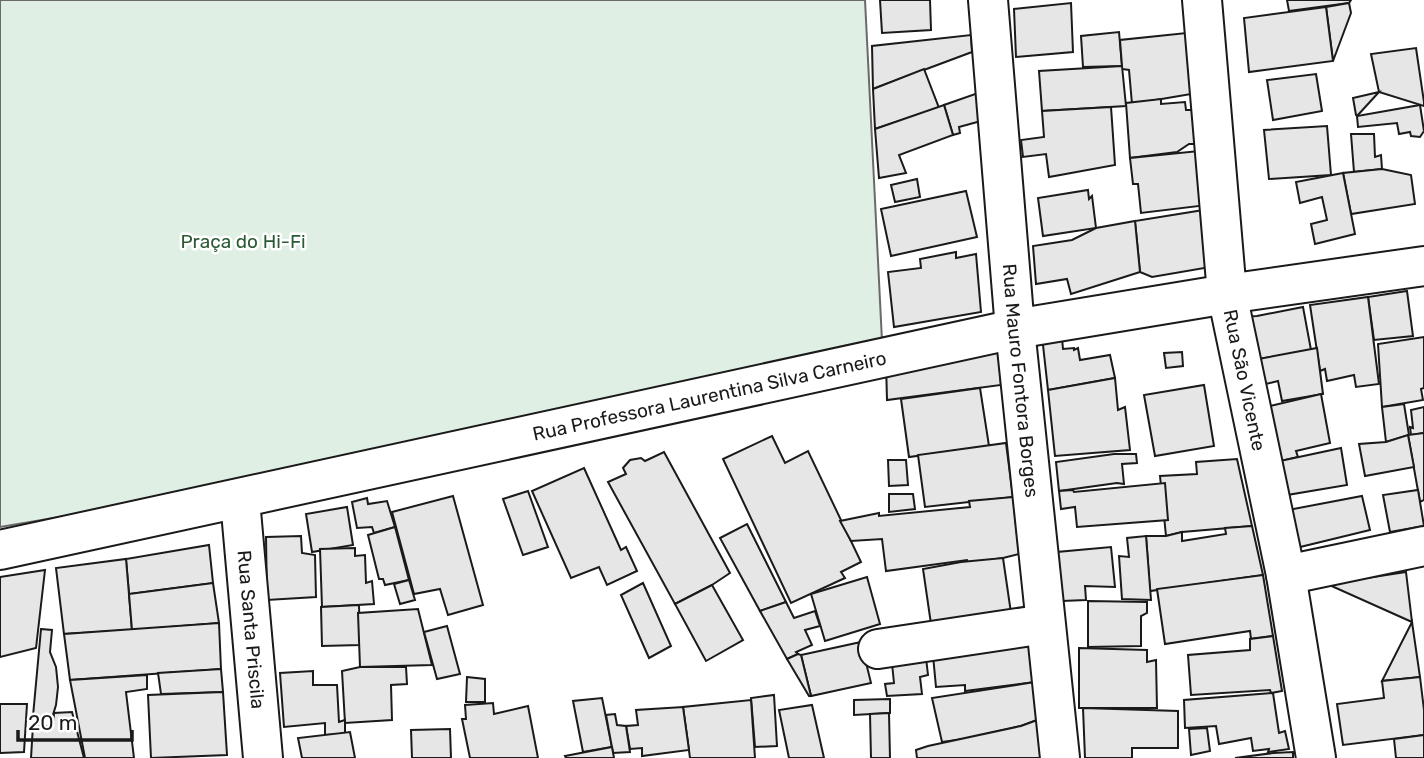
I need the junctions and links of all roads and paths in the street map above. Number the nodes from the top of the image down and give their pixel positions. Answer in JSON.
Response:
{"nodes":[{"id":1,"x":988,"y":0,"type":"edge"},
{"id":2,"x":1202,"y":0,"type":"edge"},
{"id":3,"x":1424,"y":266,"type":"edge"},
{"id":4,"x":1227,"y":294,"type":"junction"},
{"id":5,"x":1015,"y":329,"type":"junction"},
{"id":6,"x":240,"y":500,"type":"junction"},
{"id":7,"x":5,"y":546,"type":"edge"},
{"id":8,"x":1424,"y":546,"type":"edge"},
{"id":9,"x":1286,"y":575,"type":"junction"},
{"id":10,"x":1045,"y":624,"type":"junction"},
{"id":11,"x":878,"y":649,"type":"dead end"},
{"id":12,"x":262,"y":758,"type":"edge"},
{"id":13,"x":1060,"y":758,"type":"edge"},
{"id":14,"x":1316,"y":758,"type":"edge"}],
"edges":[{"from":1,"to":5,"type":"street","name":"Rua Mauro Fontora Borges"},
{"from":2,"to":4,"type":"street","name":"Rua São Vicente"},
{"from":3,"to":4,"type":"street","name":"Rua Professora Laurentina Silva Carneiro"},
{"from":4,"to":5,"type":"street","name":"Rua Professora Laurentina Silva Carneiro"},
{"from":4,"to":9,"type":"street","name":"Rua São Vicente"},
{"from":5,"to":6,"type":"street","name":"Rua Professora Laurentina Silva Carneiro"},
{"from":5,"to":10,"type":"street","name":"Rua Mauro Fontora Borges"},
{"from":6,"to":7,"type":"street","name":"Rua Professora Laurentina Silva Carneiro"},
{"from":6,"to":12,"type":"street","name":"Rua Santa Priscila"},
{"from":8,"to":9,"type":"street"},
{"from":9,"to":14,"type":"street","name":"Rua São Vicente"},
{"from":10,"to":11,"type":"street"},
{"from":10,"to":13,"type":"street","name":"Rua Mauro Fontora Borges"}]}
